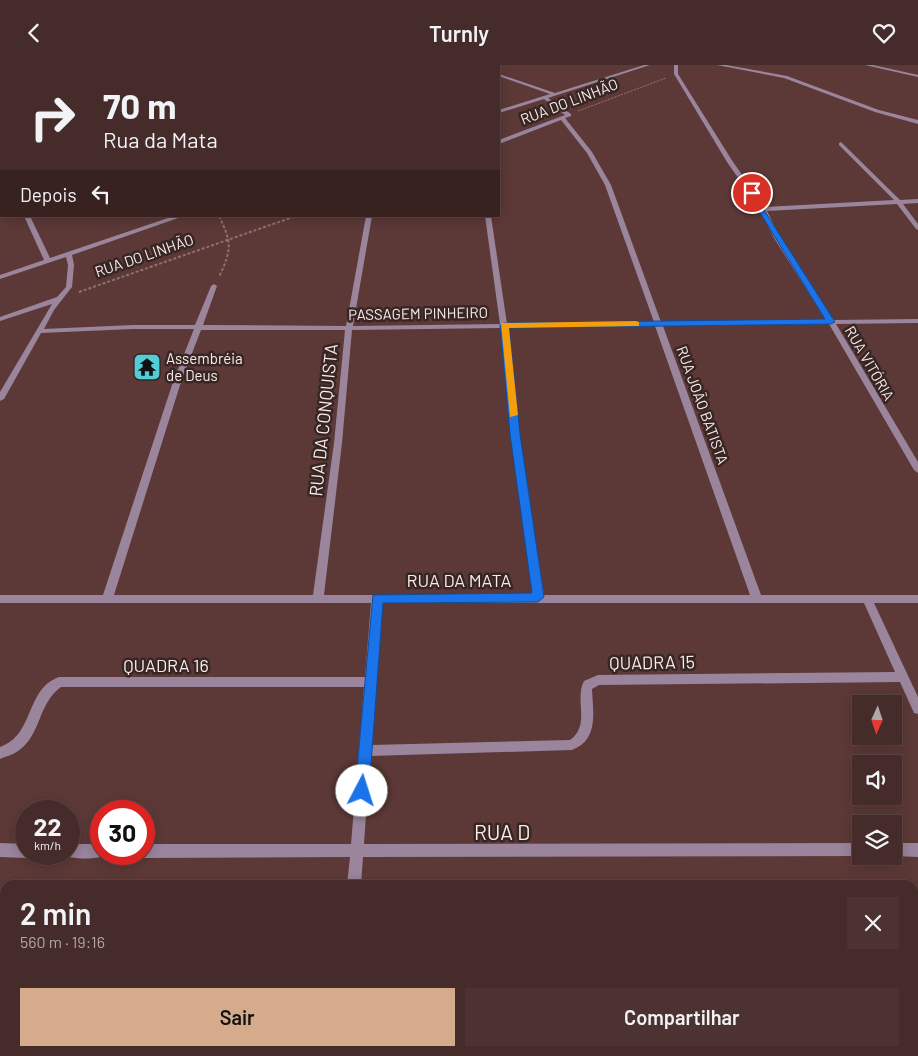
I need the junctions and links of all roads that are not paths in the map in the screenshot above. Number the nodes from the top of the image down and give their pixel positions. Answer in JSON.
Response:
{"nodes":[{"id":1,"x":648,"y":65,"type":"edge"},
{"id":2,"x":676,"y":65,"type":"edge"},
{"id":3,"x":719,"y":65,"type":"edge"},
{"id":4,"x":867,"y":65,"type":"edge"},
{"id":5,"x":500,"y":75,"type":"edge"},
{"id":6,"x":918,"y":77,"type":"edge"},
{"id":7,"x":554,"y":94,"type":"junction"},
{"id":8,"x":544,"y":97,"type":"junction"},
{"id":9,"x":500,"y":112,"type":"edge"},
{"id":10,"x":565,"y":116,"type":"junction"},
{"id":11,"x":918,"y":122,"type":"edge"},
{"id":12,"x":500,"y":142,"type":"edge"},
{"id":13,"x":841,"y":144,"type":"dead end"},
{"id":14,"x":898,"y":201,"type":"junction"},
{"id":15,"x":918,"y":201,"type":"edge"},
{"id":16,"x":762,"y":209,"type":"junction"},
{"id":17,"x":27,"y":217,"type":"edge"},
{"id":18,"x":178,"y":217,"type":"edge"},
{"id":19,"x":369,"y":217,"type":"edge"},
{"id":20,"x":488,"y":217,"type":"edge"},
{"id":21,"x":918,"y":228,"type":"edge"},
{"id":22,"x":68,"y":254,"type":"junction"},
{"id":23,"x":48,"y":261,"type":"junction"},
{"id":24,"x":0,"y":277,"type":"edge"},
{"id":25,"x":214,"y":287,"type":"road end"},
{"id":26,"x":60,"y":299,"type":"junction"},
{"id":27,"x":0,"y":319,"type":"edge"},
{"id":28,"x":918,"y":321,"type":"edge"},
{"id":29,"x":831,"y":322,"type":"junction"},
{"id":30,"x":660,"y":324,"type":"junction"},
{"id":31,"x":504,"y":325,"type":"junction"},
{"id":32,"x":198,"y":327,"type":"junction"},
{"id":33,"x":349,"y":328,"type":"junction"},
{"id":34,"x":39,"y":331,"type":"junction"},
{"id":35,"x":0,"y":399,"type":"edge"},
{"id":36,"x":918,"y":470,"type":"edge"},
{"id":37,"x":538,"y":597,"type":"junction"},
{"id":38,"x":377,"y":598,"type":"junction"},
{"id":39,"x":0,"y":599,"type":"edge"},
{"id":40,"x":107,"y":599,"type":"junction"},
{"id":41,"x":318,"y":599,"type":"junction"},
{"id":42,"x":757,"y":599,"type":"junction"},
{"id":43,"x":868,"y":599,"type":"junction"},
{"id":44,"x":918,"y":599,"type":"edge"},
{"id":45,"x":904,"y":677,"type":"junction"},
{"id":46,"x":371,"y":682,"type":"junction"},
{"id":47,"x":918,"y":709,"type":"edge"},
{"id":48,"x":365,"y":751,"type":"junction"},
{"id":49,"x":0,"y":753,"type":"edge"},
{"id":50,"x":0,"y":850,"type":"edge"},
{"id":51,"x":852,"y":850,"type":"edge"},
{"id":52,"x":902,"y":850,"type":"edge"},
{"id":53,"x":918,"y":850,"type":"edge"},
{"id":54,"x":15,"y":851,"type":"edge"},
{"id":55,"x":155,"y":851,"type":"edge"},
{"id":56,"x":357,"y":851,"type":"junction"},
{"id":57,"x":354,"y":880,"type":"edge"}],
"edges":[{"from":1,"to":7,"type":"street","name":"RUA DO LINHÃO"},
{"from":2,"to":16,"type":"street","name":"RUA VITÓRIA"},
{"from":3,"to":11,"type":"street"},
{"from":4,"to":6,"type":"street"},
{"from":5,"to":7,"type":"street"},
{"from":7,"to":8,"type":"street","name":"RUA DO LINHÃO"},
{"from":8,"to":9,"type":"street","name":"RUA DO LINHÃO"},
{"from":8,"to":10,"type":"street","name":"RUA JOÃO BATISTA"},
{"from":10,"to":12,"type":"street","name":"RUA DO LINHÃO"},
{"from":10,"to":30,"type":"street","name":"RUA JOÃO BATISTA"},
{"from":13,"to":14,"type":"street"},
{"from":14,"to":15,"type":"street"},
{"from":14,"to":16,"type":"street"},
{"from":14,"to":21,"type":"street"},
{"from":16,"to":29,"type":"street","name":"RUA VITÓRIA"},
{"from":17,"to":23,"type":"street"},
{"from":18,"to":22,"type":"street","name":"RUA DO LINHÃO"},
{"from":19,"to":33,"type":"street","name":"RUA DA CONQUISTA"},
{"from":20,"to":31,"type":"street"},
{"from":22,"to":23,"type":"street","name":"RUA DO LINHÃO"},
{"from":22,"to":26,"type":"street"},
{"from":23,"to":24,"type":"street","name":"RUA DO LINHÃO"},
{"from":25,"to":32,"type":"street"},
{"from":26,"to":27,"type":"street"},
{"from":26,"to":34,"type":"street"},
{"from":28,"to":29,"type":"street","name":"PASSAGEM PINHEIRO"},
{"from":29,"to":30,"type":"street","name":"PASSAGEM PINHEIRO"},
{"from":29,"to":36,"type":"street","name":"RUA VITÓRIA"},
{"from":30,"to":31,"type":"street","name":"PASSAGEM PINHEIRO"},
{"from":30,"to":42,"type":"street","name":"RUA JOÃO BATISTA"},
{"from":31,"to":33,"type":"street","name":"PASSAGEM PINHEIRO"},
{"from":31,"to":37,"type":"street"},
{"from":32,"to":33,"type":"street","name":"PASSAGEM PINHEIRO"},
{"from":32,"to":34,"type":"street","name":"PASSAGEM PINHEIRO"},
{"from":32,"to":40,"type":"street"},
{"from":33,"to":41,"type":"street","name":"RUA DA CONQUISTA"},
{"from":34,"to":35,"type":"street"},
{"from":37,"to":38,"type":"street","name":"RUA DA MATA"},
{"from":37,"to":42,"type":"street","name":"RUA DA MATA"},
{"from":38,"to":41,"type":"street","name":"RUA DA MATA"},
{"from":38,"to":46,"type":"street"},
{"from":39,"to":40,"type":"street","name":"RUA DA MATA"},
{"from":40,"to":41,"type":"street","name":"RUA DA MATA"},
{"from":42,"to":43,"type":"street","name":"RUA DA MATA"},
{"from":43,"to":44,"type":"street","name":"RUA DA MATA"},
{"from":43,"to":45,"type":"street"},
{"from":45,"to":47,"type":"street"},
{"from":45,"to":48,"type":"street","name":"QUADRA 15"},
{"from":46,"to":48,"type":"street"},
{"from":46,"to":49,"type":"street","name":"QUADRA 16"},
{"from":48,"to":56,"type":"street"},
{"from":50,"to":54,"type":"street"},
{"from":51,"to":56,"type":"street","name":"RUA D"},
{"from":52,"to":53,"type":"street"},
{"from":55,"to":56,"type":"street","name":"RUA D"},
{"from":56,"to":57,"type":"street"}]}
